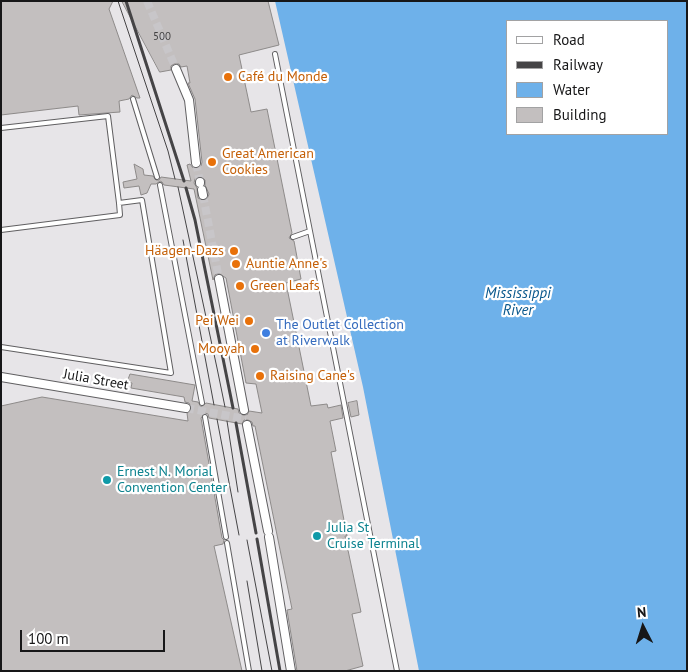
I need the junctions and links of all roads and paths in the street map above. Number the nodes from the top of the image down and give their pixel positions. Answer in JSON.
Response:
{"nodes":[{"id":1,"x":275,"y":54,"type":"dead end"},
{"id":2,"x":176,"y":69,"type":"tunnel mouth"},
{"id":3,"x":133,"y":99,"type":"dead end"},
{"id":4,"x":1,"y":128,"type":"edge"},
{"id":5,"x":196,"y":163,"type":"tunnel mouth"},
{"id":6,"x":157,"y":177,"type":"dead end"},
{"id":7,"x":160,"y":185,"type":"dead end"},
{"id":8,"x":119,"y":202,"type":"junction"},
{"id":9,"x":1,"y":230,"type":"edge"},
{"id":10,"x":310,"y":231,"type":"junction"},
{"id":11,"x":293,"y":237,"type":"dead end"},
{"id":12,"x":219,"y":279,"type":"tunnel mouth"},
{"id":13,"x":1,"y":347,"type":"edge"},
{"id":14,"x":1,"y":377,"type":"edge"},
{"id":15,"x":202,"y":403,"type":"dead end"},
{"id":16,"x":186,"y":408,"type":"tunnel mouth"},
{"id":17,"x":244,"y":410,"type":"dead end"},
{"id":18,"x":205,"y":417,"type":"dead end"},
{"id":19,"x":247,"y":425,"type":"dead end"},
{"id":20,"x":226,"y":537,"type":"dead end"},
{"id":21,"x":227,"y":543,"type":"dead end"},
{"id":22,"x":249,"y":671,"type":"edge"},
{"id":23,"x":291,"y":671,"type":"edge"},
{"id":24,"x":397,"y":671,"type":"edge"}],
"edges":[{"from":1,"to":10,"type":"lane"},
{"from":2,"to":5,"type":"street"},
{"from":3,"to":6,"type":"lane"},
{"from":4,"to":8,"type":"lane"},
{"from":7,"to":15,"type":"lane"},
{"from":8,"to":9,"type":"lane"},
{"from":8,"to":13,"type":"lane"},
{"from":10,"to":11,"type":"lane"},
{"from":10,"to":24,"type":"lane"},
{"from":12,"to":17,"type":"street"},
{"from":14,"to":16,"type":"street","name":"Julia Street"},
{"from":18,"to":20,"type":"lane"},
{"from":19,"to":23,"type":"street"},
{"from":21,"to":22,"type":"lane"}]}
